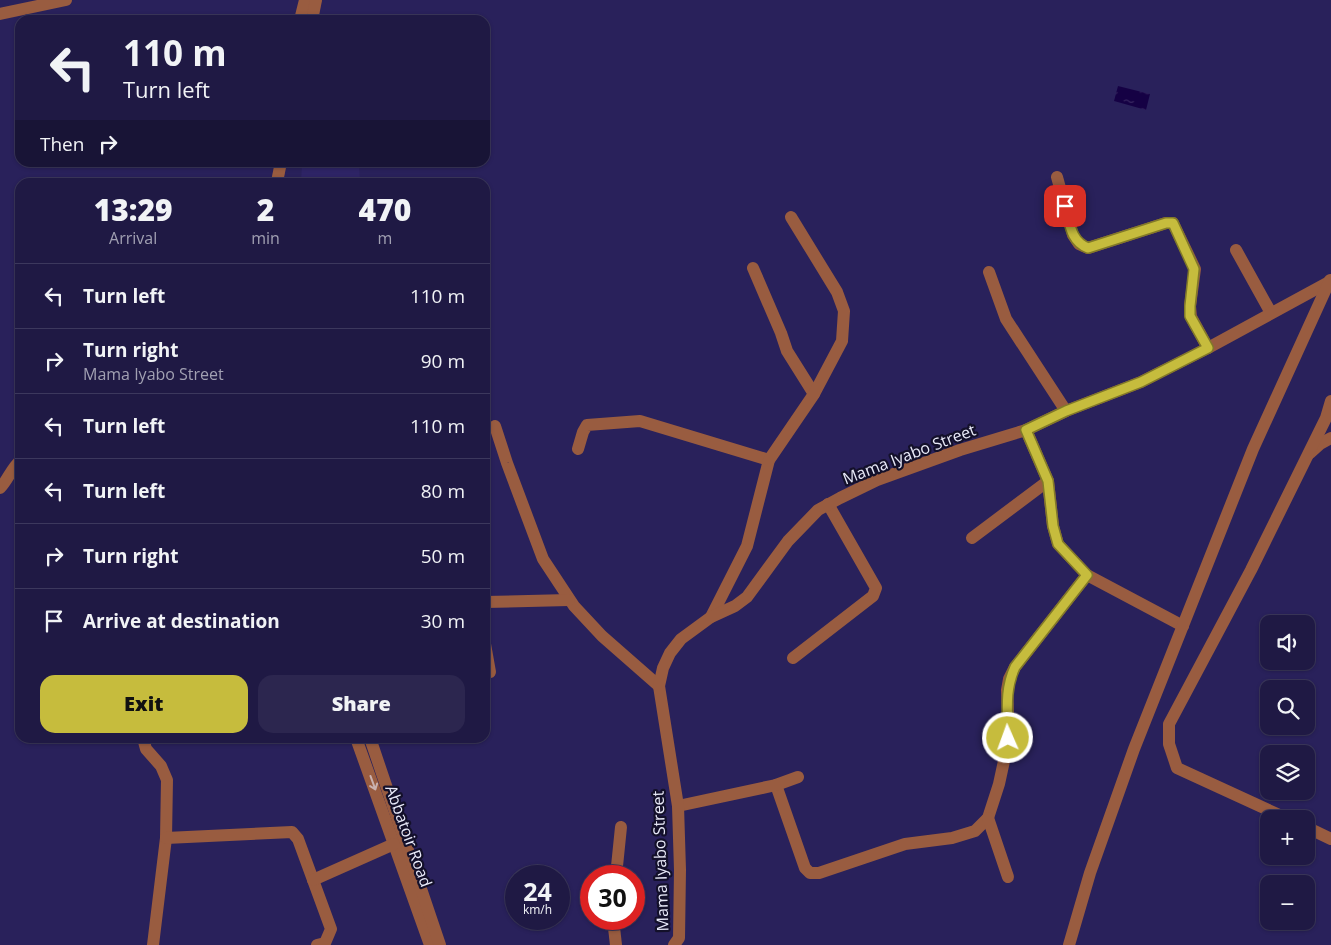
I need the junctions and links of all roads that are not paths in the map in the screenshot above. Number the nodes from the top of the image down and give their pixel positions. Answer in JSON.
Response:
{"nodes":[{"id":1,"x":66,"y":0,"type":"edge"},
{"id":2,"x":305,"y":0,"type":"edge"},
{"id":3,"x":316,"y":0,"type":"edge"},
{"id":4,"x":0,"y":6,"type":"edge"},
{"id":5,"x":24,"y":9,"type":"junction"},
{"id":6,"x":0,"y":14,"type":"edge"},
{"id":7,"x":301,"y":15,"type":"edge"},
{"id":8,"x":313,"y":15,"type":"edge"},
{"id":9,"x":1057,"y":177,"type":"dead end"},
{"id":10,"x":790,"y":217,"type":"dead end"},
{"id":11,"x":1236,"y":250,"type":"dead end"},
{"id":12,"x":753,"y":268,"type":"dead end"},
{"id":13,"x":989,"y":272,"type":"dead end"},
{"id":14,"x":1330,"y":280,"type":"edge"},
{"id":15,"x":1271,"y":313,"type":"junction"},
{"id":16,"x":1208,"y":348,"type":"junction"},
{"id":17,"x":814,"y":394,"type":"junction"},
{"id":18,"x":1331,"y":401,"type":"edge"},
{"id":19,"x":1066,"y":411,"type":"junction"},
{"id":20,"x":1328,"y":419,"type":"edge"},
{"id":21,"x":495,"y":426,"type":"dead end"},
{"id":22,"x":1026,"y":430,"type":"junction"},
{"id":23,"x":1331,"y":438,"type":"edge"},
{"id":24,"x":578,"y":449,"type":"dead end"},
{"id":25,"x":1305,"y":458,"type":"junction"},
{"id":26,"x":769,"y":460,"type":"junction"},
{"id":27,"x":15,"y":465,"type":"edge"},
{"id":28,"x":1048,"y":481,"type":"junction"},
{"id":29,"x":0,"y":488,"type":"edge"},
{"id":30,"x":828,"y":504,"type":"junction"},
{"id":31,"x":972,"y":538,"type":"dead end"},
{"id":32,"x":1087,"y":575,"type":"junction"},
{"id":33,"x":569,"y":600,"type":"junction"},
{"id":34,"x":490,"y":602,"type":"edge"},
{"id":35,"x":711,"y":617,"type":"junction"},
{"id":36,"x":1182,"y":626,"type":"junction"},
{"id":37,"x":792,"y":658,"type":"dead end"},
{"id":38,"x":659,"y":686,"type":"junction"},
{"id":39,"x":144,"y":743,"type":"edge"},
{"id":40,"x":358,"y":743,"type":"edge"},
{"id":41,"x":372,"y":743,"type":"edge"},
{"id":42,"x":798,"y":777,"type":"dead end"},
{"id":43,"x":776,"y":785,"type":"junction"},
{"id":44,"x":678,"y":806,"type":"junction"},
{"id":45,"x":1268,"y":810,"type":"edge"},
{"id":46,"x":988,"y":818,"type":"junction"},
{"id":47,"x":621,"y":827,"type":"dead end"},
{"id":48,"x":1315,"y":831,"type":"edge"},
{"id":49,"x":166,"y":838,"type":"junction"},
{"id":50,"x":1331,"y":839,"type":"edge"},
{"id":51,"x":394,"y":844,"type":"junction"},
{"id":52,"x":617,"y":865,"type":"edge"},
{"id":53,"x":1008,"y":877,"type":"dead end"},
{"id":54,"x":313,"y":880,"type":"junction"},
{"id":55,"x":614,"y":930,"type":"edge"},
{"id":56,"x":153,"y":945,"type":"edge"},
{"id":57,"x":317,"y":945,"type":"edge"},
{"id":58,"x":430,"y":945,"type":"edge"},
{"id":59,"x":440,"y":945,"type":"edge"},
{"id":60,"x":616,"y":945,"type":"edge"},
{"id":61,"x":674,"y":945,"type":"edge"},
{"id":62,"x":1069,"y":945,"type":"edge"}],
"edges":[{"from":1,"to":5,"type":"street"},
{"from":2,"to":7,"type":"street"},
{"from":3,"to":8,"type":"street"},
{"from":4,"to":5,"type":"street"},
{"from":5,"to":6,"type":"street"},
{"from":9,"to":16,"type":"street"},
{"from":10,"to":17,"type":"street"},
{"from":11,"to":15,"type":"street"},
{"from":12,"to":17,"type":"street"},
{"from":13,"to":19,"type":"street"},
{"from":14,"to":15,"type":"street","name":"Mama Iyabo Street"},
{"from":14,"to":36,"type":"street"},
{"from":15,"to":16,"type":"street","name":"Mama Iyabo Street"},
{"from":16,"to":19,"type":"street","name":"Mama Iyabo Street"},
{"from":17,"to":26,"type":"street"},
{"from":18,"to":20,"type":"street"},
{"from":19,"to":22,"type":"street","name":"Mama Iyabo Street"},
{"from":20,"to":25,"type":"street"},
{"from":21,"to":33,"type":"street"},
{"from":22,"to":28,"type":"street"},
{"from":22,"to":30,"type":"street","name":"Mama Iyabo Street"},
{"from":23,"to":25,"type":"street"},
{"from":24,"to":26,"type":"street"},
{"from":25,"to":45,"type":"street"},
{"from":26,"to":35,"type":"street"},
{"from":27,"to":29,"type":"street"},
{"from":28,"to":31,"type":"street"},
{"from":28,"to":32,"type":"street"},
{"from":30,"to":35,"type":"street","name":"Mama Iyabo Street"},
{"from":30,"to":37,"type":"street"},
{"from":32,"to":36,"type":"street"},
{"from":32,"to":46,"type":"street"},
{"from":33,"to":34,"type":"street"},
{"from":33,"to":38,"type":"street"},
{"from":35,"to":38,"type":"street","name":"Mama Iyabo Street"},
{"from":36,"to":62,"type":"street"},
{"from":38,"to":44,"type":"street","name":"Mama Iyabo Street"},
{"from":39,"to":49,"type":"street"},
{"from":40,"to":51,"type":"street","name":"Abbatoir Road","one_way":true},
{"from":41,"to":59,"type":"street","name":"Abbatoir Road"},
{"from":42,"to":43,"type":"street"},
{"from":43,"to":44,"type":"street"},
{"from":43,"to":46,"type":"street"},
{"from":44,"to":61,"type":"street","name":"Mama Iyabo Street"},
{"from":46,"to":53,"type":"street"},
{"from":47,"to":52,"type":"street"},
{"from":48,"to":50,"type":"street"},
{"from":49,"to":54,"type":"street"},
{"from":49,"to":56,"type":"street"},
{"from":51,"to":54,"type":"street"},
{"from":51,"to":58,"type":"street","name":"Abbatoir Road"},
{"from":54,"to":57,"type":"street"},
{"from":55,"to":60,"type":"street"}]}
